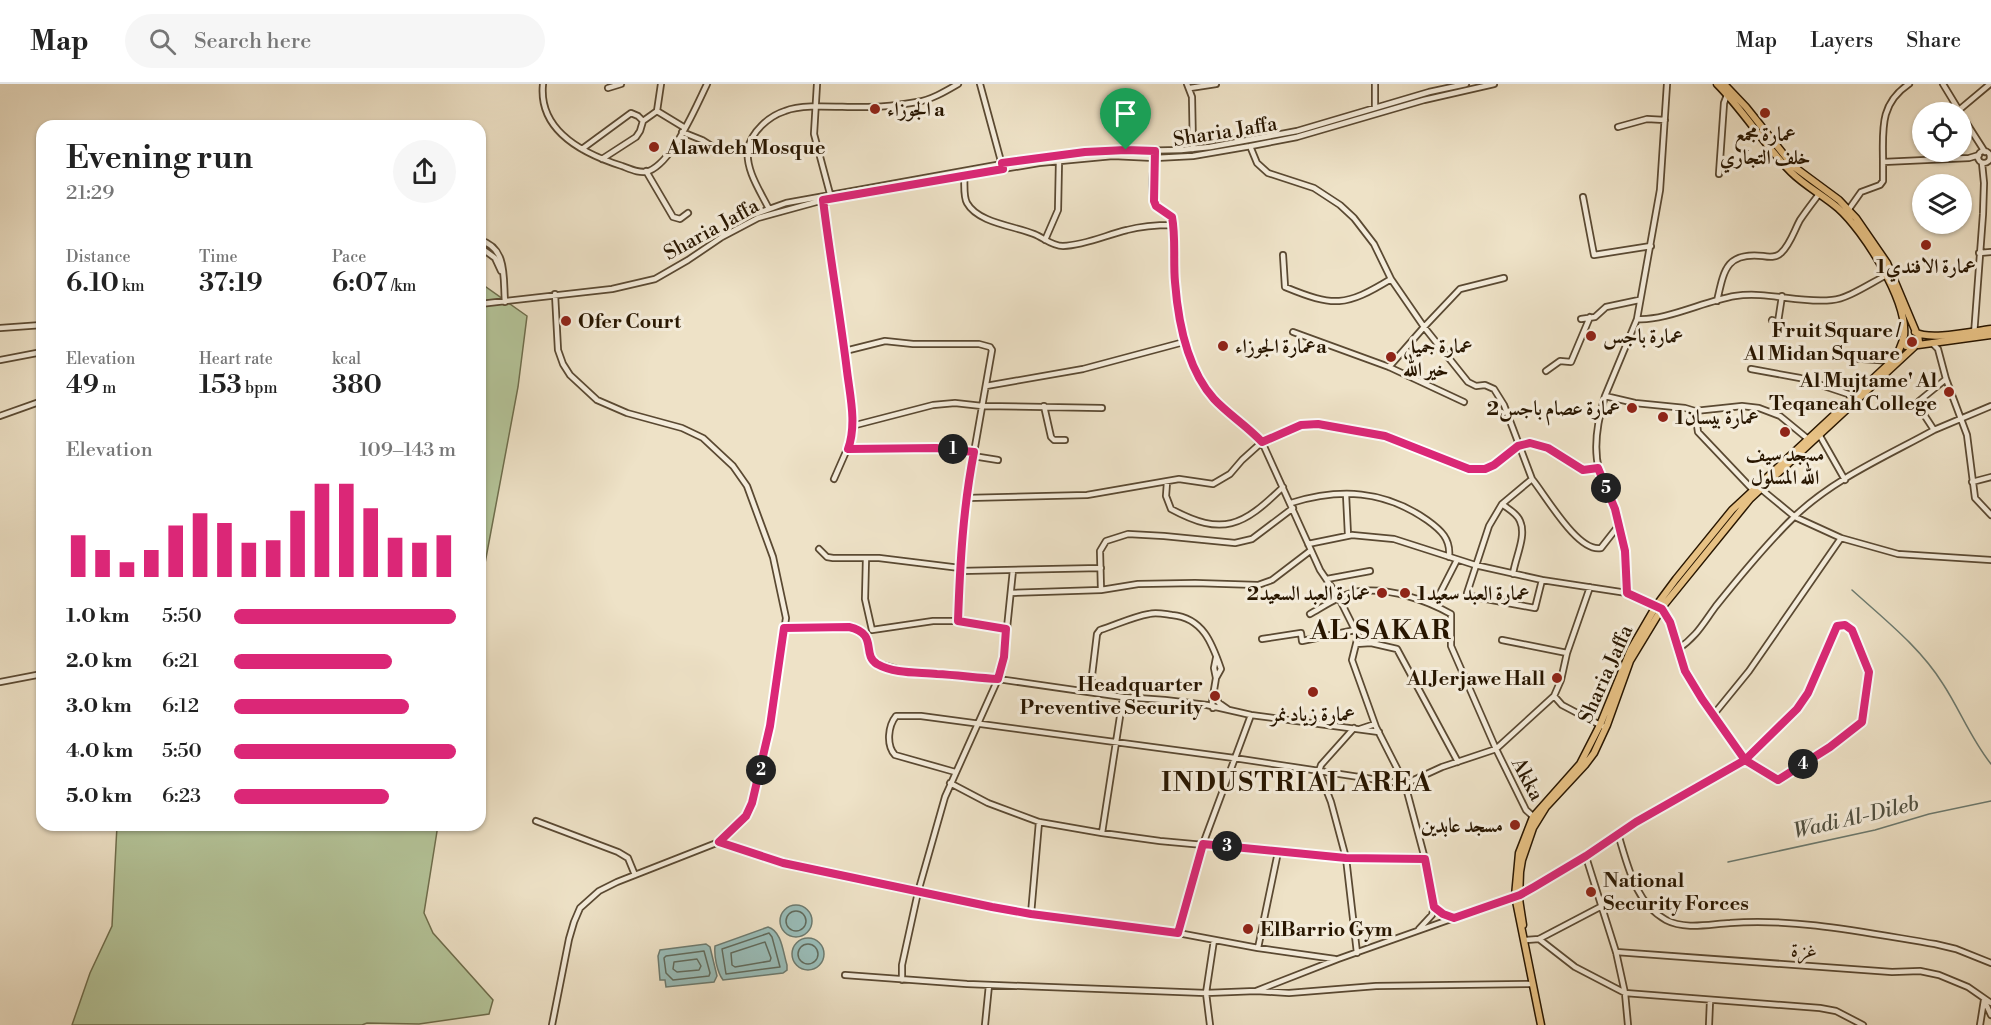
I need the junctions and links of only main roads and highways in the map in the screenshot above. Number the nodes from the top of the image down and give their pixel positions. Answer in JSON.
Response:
{"nodes":[{"id":1,"x":1717,"y":84,"type":"edge"},
{"id":2,"x":1724,"y":84,"type":"edge"},
{"id":3,"x":1991,"y":329,"type":"edge"},
{"id":4,"x":1917,"y":333,"type":"junction"},
{"id":5,"x":1974,"y":334,"type":"junction"},
{"id":6,"x":1991,"y":335,"type":"edge"},
{"id":7,"x":1904,"y":338,"type":"junction"},
{"id":8,"x":1916,"y":346,"type":"junction"},
{"id":9,"x":1659,"y":607,"type":"junction"},
{"id":10,"x":1517,"y":896,"type":"junction"},
{"id":11,"x":1543,"y":1025,"type":"edge"}],
"edges":[{"from":1,"to":7,"type":"main road"},
{"from":2,"to":4,"type":"main road"},
{"from":3,"to":5,"type":"main road"},
{"from":4,"to":5,"type":"main road"},
{"from":4,"to":7,"type":"main road"},
{"from":4,"to":8,"type":"main road"},
{"from":5,"to":6,"type":"main road"},
{"from":5,"to":8,"type":"main road"},
{"from":7,"to":8,"type":"main road"},
{"from":7,"to":9,"type":"main road","name":"Sharia Jaffa"},
{"from":8,"to":9,"type":"main road","name":"Sharia Jaffa"},
{"from":9,"to":10,"type":"main road","name":"Sharia Jaffa"},
{"from":10,"to":11,"type":"main road","name":"Sharia Jaffa"},
{"from":10,"to":11,"type":"main road","name":"Sharia Jaffa"}]}
